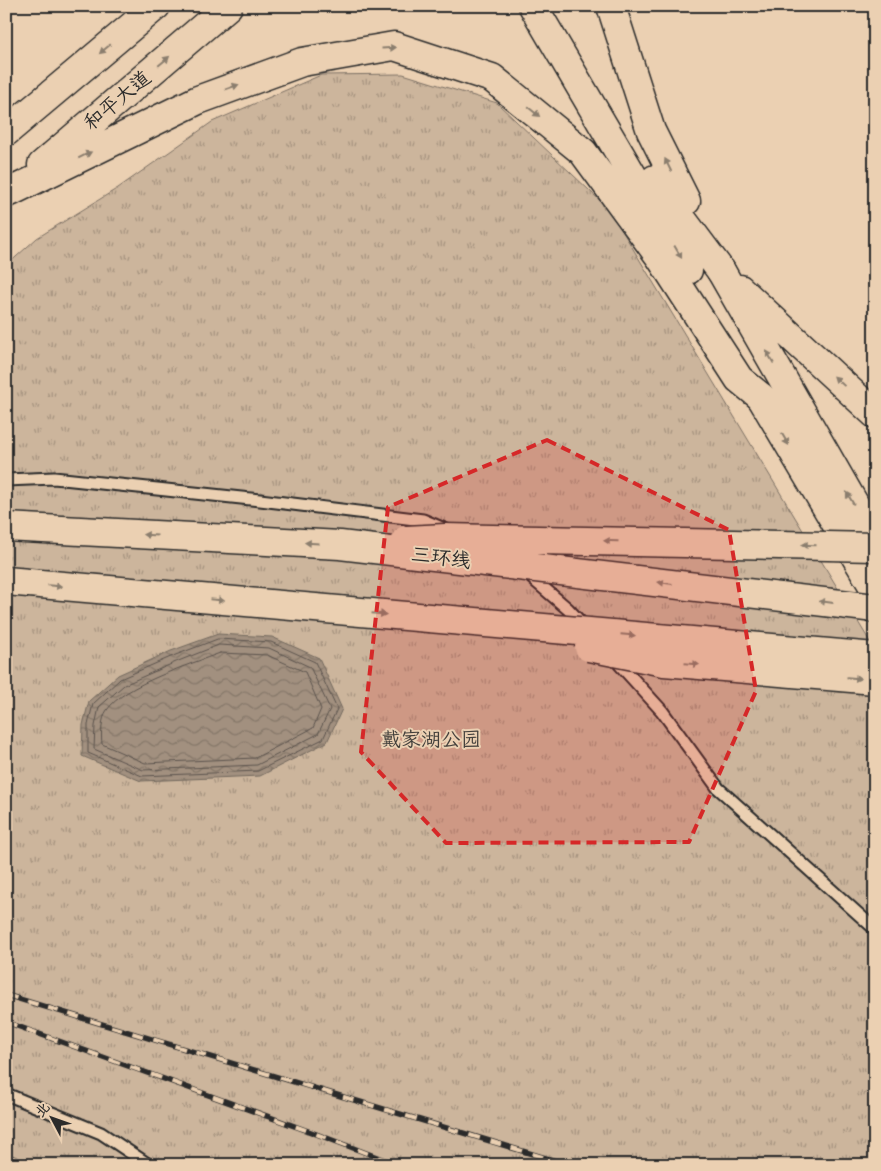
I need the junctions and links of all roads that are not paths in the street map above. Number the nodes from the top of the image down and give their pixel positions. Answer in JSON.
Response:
{"nodes":[{"id":1,"x":156,"y":6,"type":"edge"},
{"id":2,"x":228,"y":6,"type":"edge"},
{"id":3,"x":533,"y":6,"type":"edge"},
{"id":4,"x":552,"y":6,"type":"edge"},
{"id":5,"x":611,"y":6,"type":"edge"},
{"id":6,"x":6,"y":132,"type":"edge"},
{"id":7,"x":8,"y":193,"type":"edge"},
{"id":8,"x":659,"y":203,"type":"junction"},
{"id":9,"x":721,"y":271,"type":"junction"},
{"id":10,"x":761,"y":397,"type":"junction"},
{"id":11,"x":875,"y":414,"type":"edge"},
{"id":12,"x":6,"y":480,"type":"edge"},
{"id":13,"x":6,"y":528,"type":"edge"},
{"id":14,"x":875,"y":540,"type":"edge"},
{"id":15,"x":340,"y":545,"type":"junction"},
{"id":16,"x":875,"y":547,"type":"edge"},
{"id":17,"x":6,"y":582,"type":"edge"},
{"id":18,"x":875,"y":589,"type":"edge"},
{"id":19,"x":875,"y":608,"type":"edge"},
{"id":20,"x":437,"y":619,"type":"junction"},
{"id":21,"x":875,"y":656,"type":"edge"},
{"id":22,"x":875,"y":680,"type":"edge"},
{"id":23,"x":875,"y":930,"type":"edge"},
{"id":24,"x":6,"y":1094,"type":"edge"},
{"id":25,"x":149,"y":1165,"type":"edge"}],
"edges":[{"from":1,"to":6,"type":"main road","one_way":true},
{"from":7,"to":2,"type":"main road","name":"和平大道","one_way":true},
{"from":3,"to":8,"type":"main road"},
{"from":4,"to":8,"type":"main road"},
{"from":9,"to":5,"type":"main road","one_way":true},
{"from":7,"to":10,"type":"main road","one_way":true},
{"from":8,"to":9,"type":"main road"},
{"from":8,"to":10,"type":"main road","one_way":true},
{"from":11,"to":9,"type":"main road","one_way":true},
{"from":14,"to":9,"type":"main road","one_way":true},
{"from":10,"to":18,"type":"main road","one_way":true},
{"from":12,"to":23,"type":"lane"},
{"from":15,"to":13,"type":"main road","name":"三环线","one_way":true,"bridge":true},
{"from":16,"to":15,"type":"main road","one_way":true,"bridge":true},
{"from":19,"to":15,"type":"main road","name":"三环线","one_way":true,"bridge":true},
{"from":17,"to":20,"type":"main road","one_way":true,"bridge":true},
{"from":20,"to":21,"type":"main road","one_way":true,"bridge":true},
{"from":20,"to":22,"type":"main road","one_way":true,"bridge":true},
{"from":24,"to":25,"type":"lane"}]}
